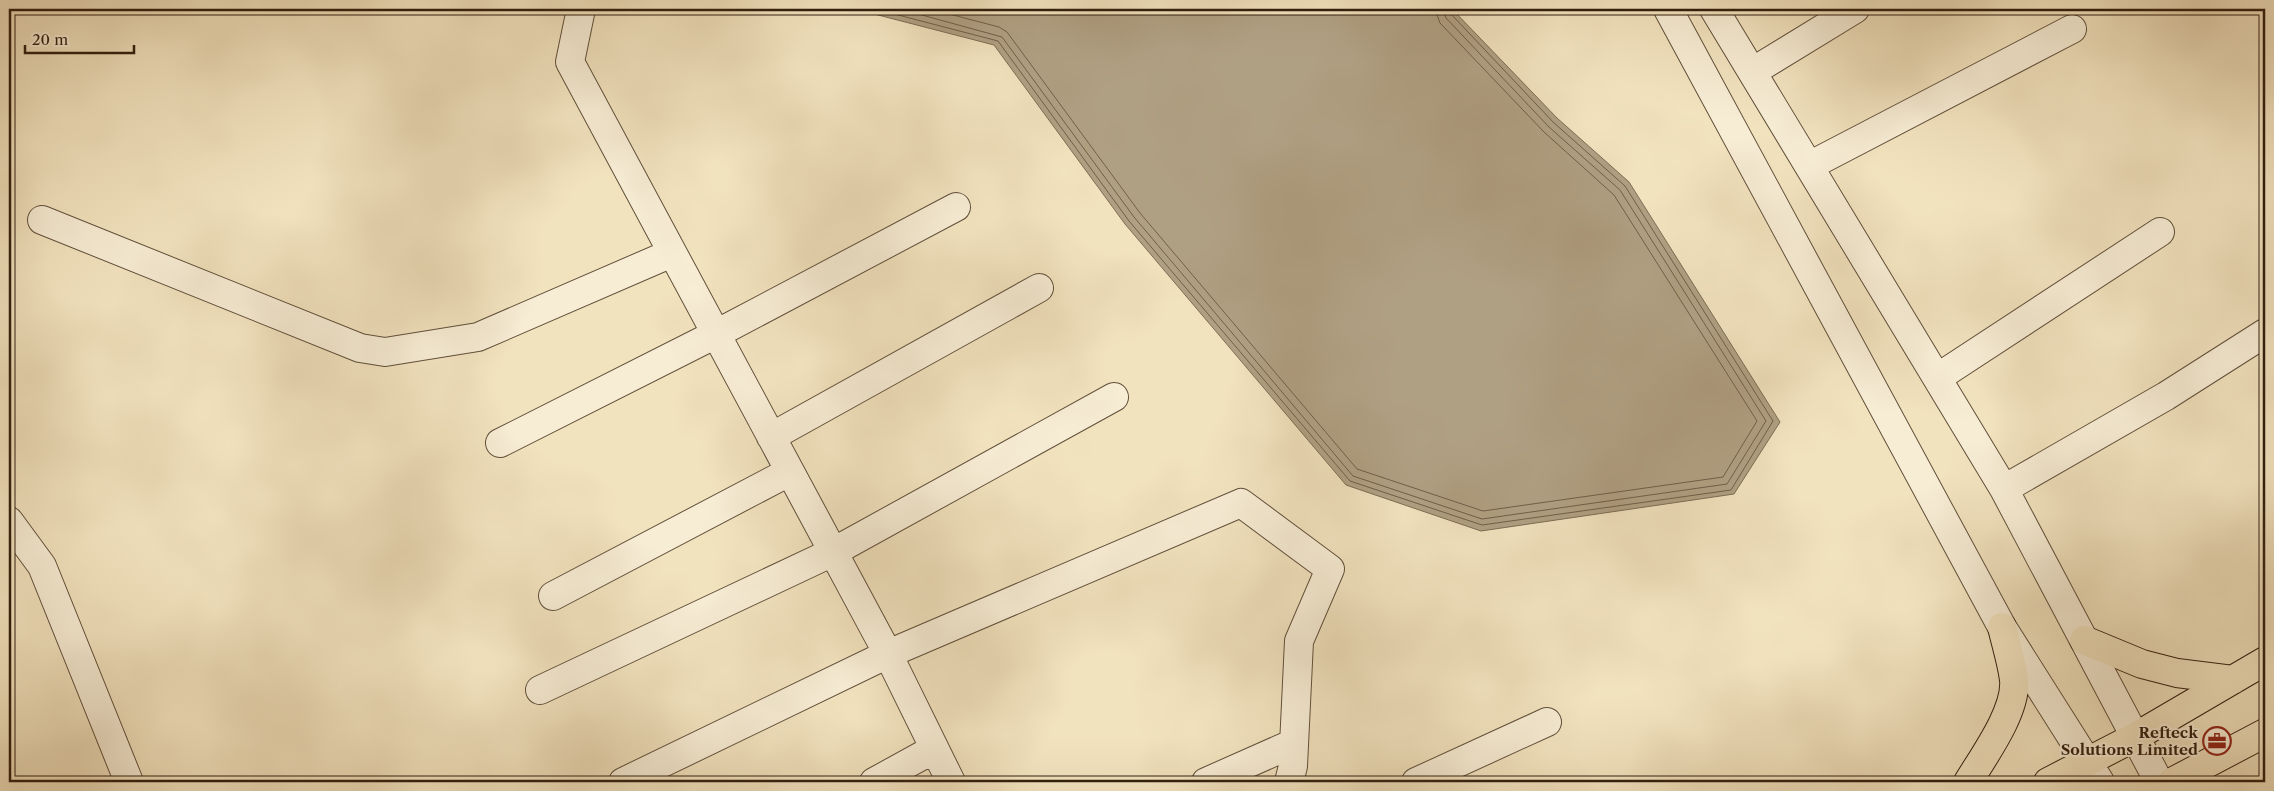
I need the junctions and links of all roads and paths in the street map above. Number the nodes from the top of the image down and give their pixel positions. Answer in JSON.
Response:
{"nodes":[{"id":1,"x":580,"y":9,"type":"edge"},
{"id":2,"x":1668,"y":9,"type":"edge"},
{"id":3,"x":1714,"y":9,"type":"edge"},
{"id":4,"x":1856,"y":9,"type":"edge"},
{"id":5,"x":2072,"y":30,"type":"dead end"},
{"id":6,"x":1752,"y":72,"type":"junction"},
{"id":7,"x":1809,"y":166,"type":"junction"},
{"id":8,"x":956,"y":208,"type":"dead end"},
{"id":9,"x":42,"y":220,"type":"dead end"},
{"id":10,"x":2160,"y":232,"type":"dead end"},
{"id":11,"x":672,"y":253,"type":"junction"},
{"id":12,"x":1038,"y":288,"type":"dead end"},
{"id":13,"x":2265,"y":333,"type":"edge"},
{"id":14,"x":716,"y":334,"type":"junction"},
{"id":15,"x":1937,"y":378,"type":"junction"},
{"id":16,"x":1114,"y":397,"type":"dead end"},
{"id":17,"x":770,"y":437,"type":"junction"},
{"id":18,"x":500,"y":443,"type":"dead end"},
{"id":19,"x":789,"y":472,"type":"junction"},
{"id":20,"x":2004,"y":489,"type":"junction"},
{"id":21,"x":9,"y":521,"type":"edge"},
{"id":22,"x":833,"y":552,"type":"junction"},
{"id":23,"x":553,"y":596,"type":"dead end"},
{"id":24,"x":2002,"y":627,"type":"junction"},
{"id":25,"x":2084,"y":640,"type":"junction"},
{"id":26,"x":888,"y":654,"type":"junction"},
{"id":27,"x":2265,"y":661,"type":"edge"},
{"id":28,"x":2233,"y":680,"type":"junction"},
{"id":29,"x":540,"y":690,"type":"dead end"},
{"id":30,"x":1546,"y":722,"type":"dead end"},
{"id":31,"x":2265,"y":733,"type":"edge"},
{"id":32,"x":2135,"y":737,"type":"junction"},
{"id":33,"x":1294,"y":742,"type":"junction"},
{"id":34,"x":934,"y":749,"type":"junction"},
{"id":35,"x":2094,"y":771,"type":"edge"},
{"id":36,"x":129,"y":782,"type":"edge"},
{"id":37,"x":623,"y":782,"type":"edge"},
{"id":38,"x":874,"y":782,"type":"edge"},
{"id":39,"x":951,"y":782,"type":"edge"},
{"id":40,"x":1206,"y":782,"type":"edge"},
{"id":41,"x":1290,"y":782,"type":"edge"},
{"id":42,"x":1416,"y":782,"type":"edge"},
{"id":43,"x":1968,"y":782,"type":"edge"},
{"id":44,"x":2048,"y":782,"type":"edge"},
{"id":45,"x":2159,"y":782,"type":"edge"},
{"id":46,"x":2172,"y":782,"type":"edge"}],
"edges":[{"from":1,"to":11,"type":"street"},
{"from":2,"to":24,"type":"street"},
{"from":3,"to":6,"type":"street"},
{"from":4,"to":6,"type":"street"},
{"from":5,"to":7,"type":"street"},
{"from":6,"to":7,"type":"street"},
{"from":7,"to":15,"type":"street"},
{"from":8,"to":14,"type":"street"},
{"from":9,"to":11,"type":"street"},
{"from":10,"to":15,"type":"street"},
{"from":11,"to":14,"type":"street"},
{"from":12,"to":17,"type":"street"},
{"from":13,"to":20,"type":"street"},
{"from":14,"to":17,"type":"street"},
{"from":14,"to":18,"type":"street"},
{"from":15,"to":20,"type":"street"},
{"from":16,"to":22,"type":"street"},
{"from":17,"to":19,"type":"street"},
{"from":19,"to":22,"type":"street"},
{"from":19,"to":23,"type":"street"},
{"from":20,"to":25,"type":"street"},
{"from":21,"to":36,"type":"street"},
{"from":22,"to":26,"type":"street"},
{"from":22,"to":29,"type":"street"},
{"from":24,"to":35,"type":"street"},
{"from":24,"to":43,"type":"main road"},
{"from":25,"to":28,"type":"main road"},
{"from":25,"to":32,"type":"street"},
{"from":26,"to":33,"type":"street"},
{"from":26,"to":34,"type":"street"},
{"from":26,"to":37,"type":"street"},
{"from":27,"to":28,"type":"main road"},
{"from":28,"to":32,"type":"main road"},
{"from":30,"to":42,"type":"street"},
{"from":31,"to":46,"type":"main road"},
{"from":32,"to":35,"type":"main road"},
{"from":32,"to":45,"type":"street"},
{"from":33,"to":40,"type":"street"},
{"from":33,"to":41,"type":"street"},
{"from":34,"to":38,"type":"street"},
{"from":34,"to":39,"type":"street"},
{"from":35,"to":44,"type":"main road"}]}
